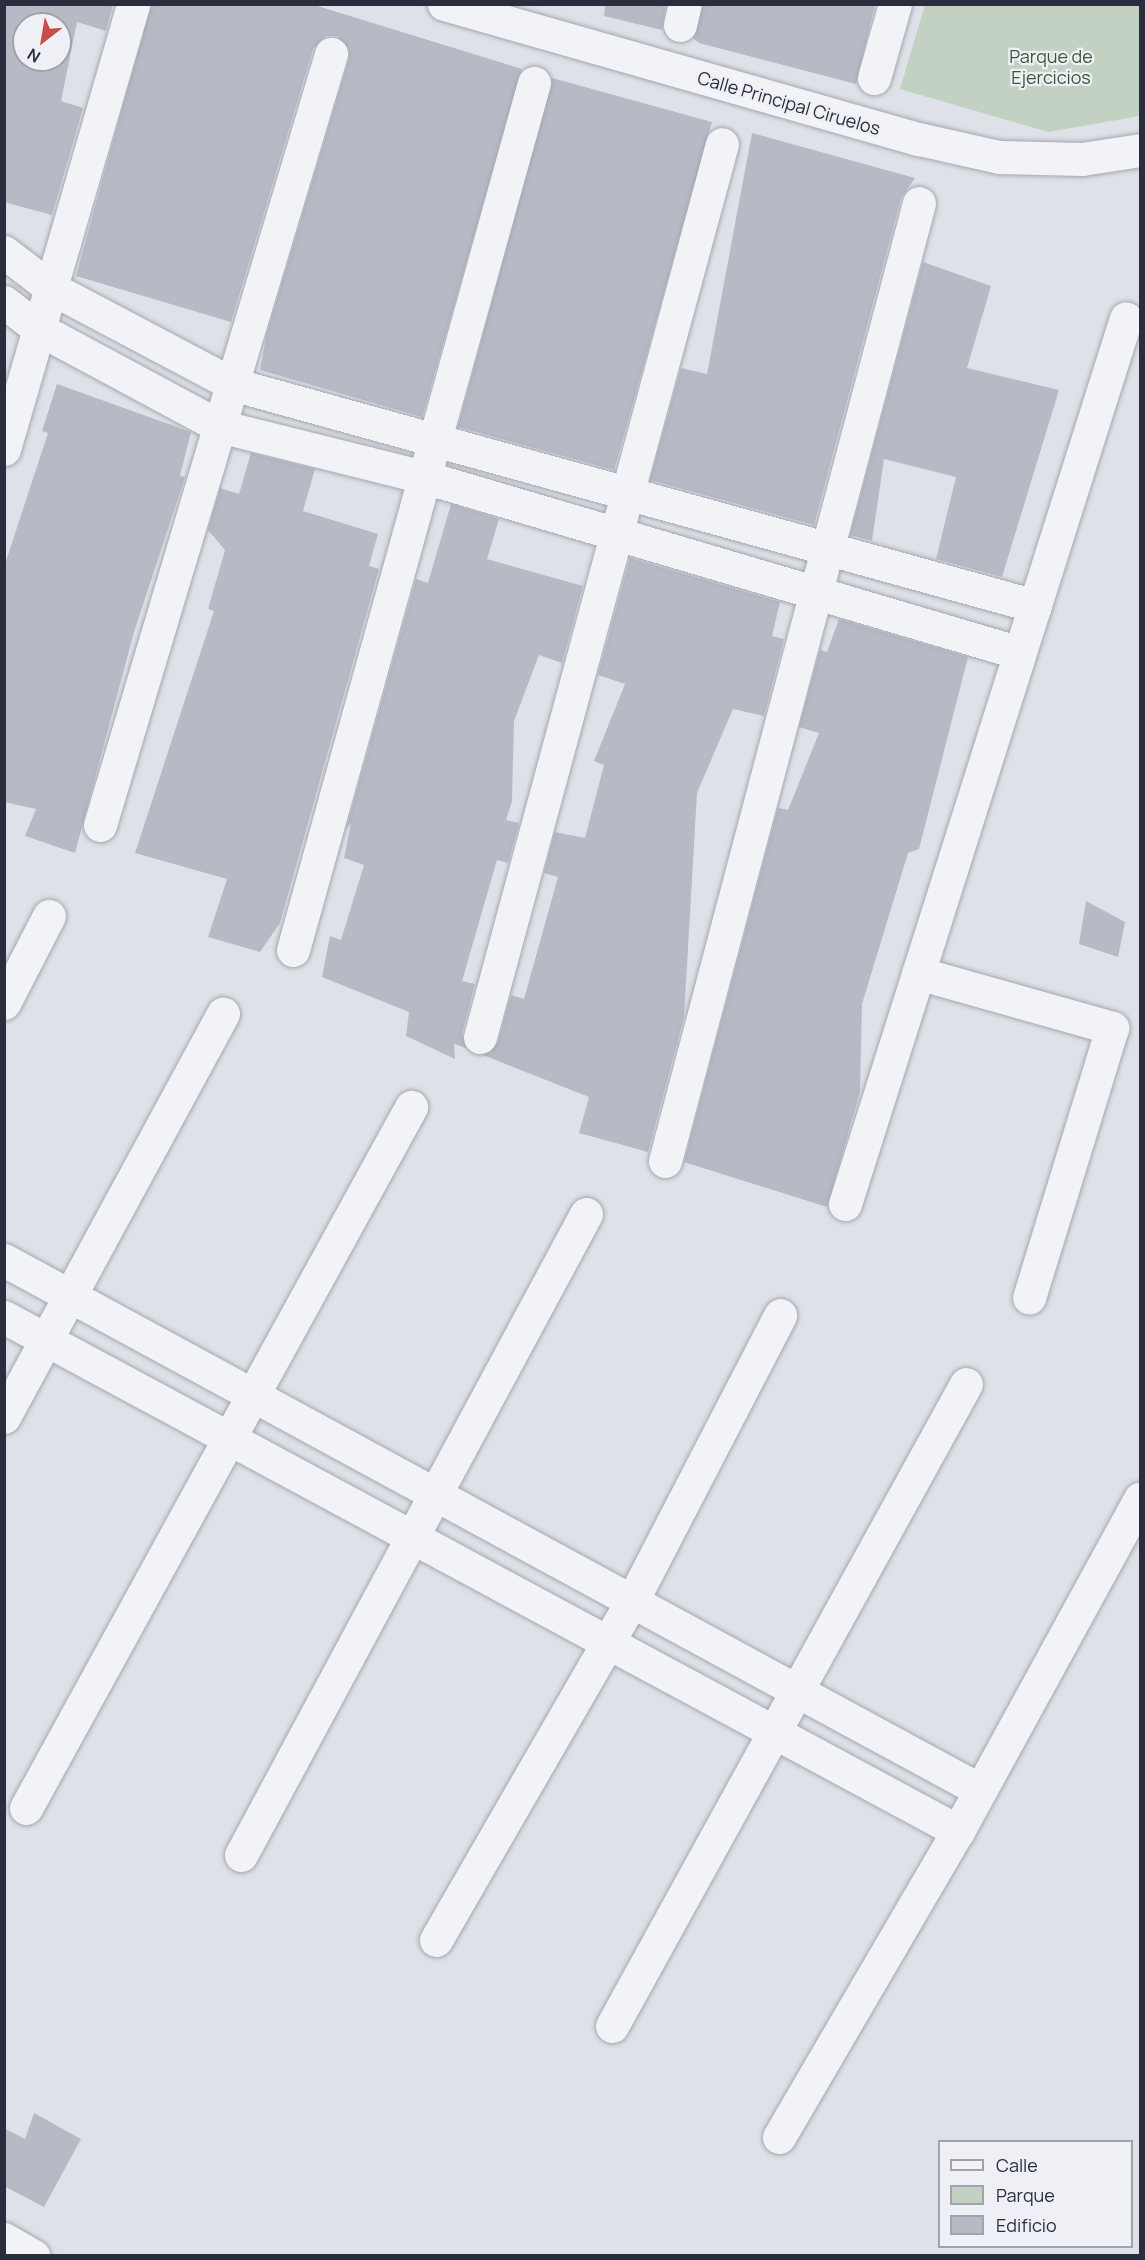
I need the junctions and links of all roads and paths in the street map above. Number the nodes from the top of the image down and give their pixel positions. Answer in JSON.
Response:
{"nodes":[{"id":1,"x":133,"y":4,"type":"edge"},
{"id":2,"x":444,"y":4,"type":"edge"},
{"id":3,"x":895,"y":4,"type":"edge"},
{"id":4,"x":331,"y":54,"type":"dead end"},
{"id":5,"x":874,"y":78,"type":"dead end"},
{"id":6,"x":534,"y":83,"type":"dead end"},
{"id":7,"x":722,"y":144,"type":"dead end"},
{"id":8,"x":1140,"y":150,"type":"edge"},
{"id":9,"x":919,"y":202,"type":"dead end"},
{"id":10,"x":4,"y":252,"type":"edge"},
{"id":11,"x":51,"y":288,"type":"junction"},
{"id":12,"x":4,"y":302,"type":"edge"},
{"id":13,"x":1126,"y":318,"type":"dead end"},
{"id":14,"x":39,"y":329,"type":"junction"},
{"id":15,"x":232,"y":384,"type":"junction"},
{"id":16,"x":219,"y":426,"type":"junction"},
{"id":17,"x":434,"y":441,"type":"junction"},
{"id":18,"x":4,"y":449,"type":"edge"},
{"id":19,"x":424,"y":477,"type":"junction"},
{"id":20,"x":628,"y":491,"type":"junction"},
{"id":21,"x":616,"y":534,"type":"junction"},
{"id":22,"x":827,"y":551,"type":"junction"},
{"id":23,"x":817,"y":591,"type":"junction"},
{"id":24,"x":1035,"y":606,"type":"junction"},
{"id":25,"x":1020,"y":653,"type":"junction"},
{"id":26,"x":100,"y":825,"type":"dead end"},
{"id":27,"x":49,"y":916,"type":"dead end"},
{"id":28,"x":292,"y":950,"type":"dead end"},
{"id":29,"x":918,"y":973,"type":"junction"},
{"id":30,"x":4,"y":1003,"type":"edge"},
{"id":31,"x":223,"y":1014,"type":"dead end"},
{"id":32,"x":480,"y":1037,"type":"dead end"},
{"id":33,"x":411,"y":1107,"type":"dead end"},
{"id":34,"x":665,"y":1161,"type":"dead end"},
{"id":35,"x":845,"y":1204,"type":"dead end"},
{"id":36,"x":586,"y":1214,"type":"dead end"},
{"id":37,"x":4,"y":1260,"type":"edge"},
{"id":38,"x":72,"y":1297,"type":"junction"},
{"id":39,"x":1029,"y":1298,"type":"dead end"},
{"id":40,"x":780,"y":1315,"type":"dead end"},
{"id":41,"x":4,"y":1317,"type":"edge"},
{"id":42,"x":45,"y":1340,"type":"junction"},
{"id":43,"x":966,"y":1384,"type":"dead end"},
{"id":44,"x":253,"y":1395,"type":"junction"},
{"id":45,"x":4,"y":1417,"type":"edge"},
{"id":46,"x":229,"y":1439,"type":"junction"},
{"id":47,"x":437,"y":1495,"type":"junction"},
{"id":48,"x":1140,"y":1498,"type":"edge"},
{"id":49,"x":414,"y":1538,"type":"junction"},
{"id":50,"x":632,"y":1601,"type":"junction"},
{"id":51,"x":608,"y":1643,"type":"junction"},
{"id":52,"x":798,"y":1691,"type":"junction"},
{"id":53,"x":773,"y":1732,"type":"junction"},
{"id":54,"x":978,"y":1789,"type":"junction"},
{"id":55,"x":26,"y":1808,"type":"dead end"},
{"id":56,"x":958,"y":1831,"type":"junction"},
{"id":57,"x":241,"y":1855,"type":"dead end"},
{"id":58,"x":436,"y":1940,"type":"dead end"},
{"id":59,"x":612,"y":2026,"type":"dead end"},
{"id":60,"x":779,"y":2137,"type":"dead end"},
{"id":61,"x":4,"y":2239,"type":"edge"},
{"id":62,"x":34,"y":2256,"type":"edge"}],
"edges":[{"from":1,"to":11,"type":"street"},
{"from":2,"to":8,"type":"street","name":"Calle Principal Ciruelos"},
{"from":3,"to":5,"type":"street"},
{"from":4,"to":15,"type":"street"},
{"from":6,"to":17,"type":"street"},
{"from":7,"to":20,"type":"street"},
{"from":9,"to":22,"type":"street"},
{"from":10,"to":11,"type":"street"},
{"from":11,"to":14,"type":"street"},
{"from":11,"to":15,"type":"street"},
{"from":12,"to":14,"type":"street"},
{"from":13,"to":24,"type":"street"},
{"from":14,"to":16,"type":"street"},
{"from":14,"to":18,"type":"street"},
{"from":15,"to":16,"type":"street"},
{"from":15,"to":17,"type":"street"},
{"from":16,"to":19,"type":"street"},
{"from":16,"to":26,"type":"street"},
{"from":17,"to":19,"type":"street"},
{"from":17,"to":20,"type":"street"},
{"from":19,"to":21,"type":"street"},
{"from":19,"to":28,"type":"street"},
{"from":20,"to":21,"type":"street"},
{"from":20,"to":22,"type":"street"},
{"from":21,"to":23,"type":"street"},
{"from":21,"to":32,"type":"street"},
{"from":22,"to":23,"type":"street"},
{"from":22,"to":24,"type":"street"},
{"from":23,"to":25,"type":"street"},
{"from":23,"to":34,"type":"street"},
{"from":24,"to":25,"type":"street"},
{"from":25,"to":29,"type":"street"},
{"from":27,"to":30,"type":"street"},
{"from":29,"to":35,"type":"street"},
{"from":29,"to":39,"type":"street"},
{"from":31,"to":38,"type":"street"},
{"from":33,"to":44,"type":"street"},
{"from":36,"to":47,"type":"street"},
{"from":37,"to":38,"type":"street"},
{"from":38,"to":42,"type":"street"},
{"from":38,"to":44,"type":"street"},
{"from":40,"to":50,"type":"street"},
{"from":41,"to":42,"type":"street"},
{"from":42,"to":45,"type":"street"},
{"from":42,"to":46,"type":"street"},
{"from":43,"to":52,"type":"street"},
{"from":44,"to":46,"type":"street"},
{"from":44,"to":47,"type":"street"},
{"from":46,"to":49,"type":"street"},
{"from":46,"to":55,"type":"street"},
{"from":47,"to":49,"type":"street"},
{"from":47,"to":50,"type":"street"},
{"from":48,"to":54,"type":"street"},
{"from":49,"to":51,"type":"street"},
{"from":49,"to":57,"type":"street"},
{"from":50,"to":51,"type":"street"},
{"from":50,"to":52,"type":"street"},
{"from":51,"to":53,"type":"street"},
{"from":51,"to":58,"type":"street"},
{"from":52,"to":53,"type":"street"},
{"from":52,"to":54,"type":"street"},
{"from":53,"to":56,"type":"street"},
{"from":53,"to":59,"type":"street"},
{"from":54,"to":56,"type":"street"},
{"from":56,"to":60,"type":"street"},
{"from":61,"to":62,"type":"street"}]}
